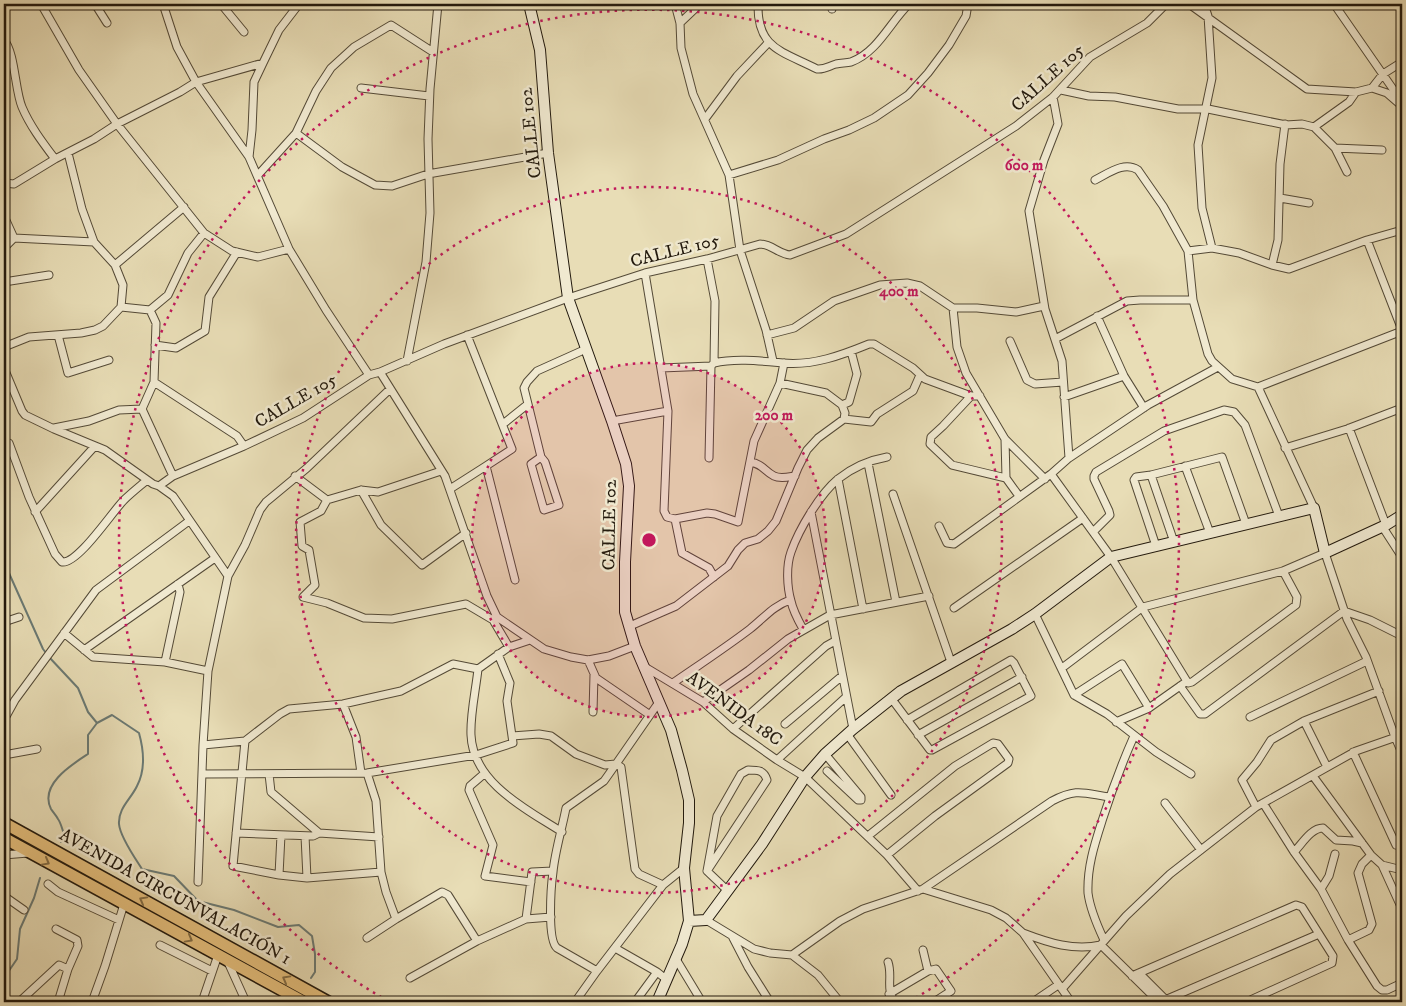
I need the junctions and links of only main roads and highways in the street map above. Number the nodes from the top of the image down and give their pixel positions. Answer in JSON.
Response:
{"nodes":[{"id":1,"x":527,"y":4,"type":"edge"},
{"id":2,"x":1402,"y":515,"type":"edge"},
{"id":3,"x":4,"y":823,"type":"edge"},
{"id":4,"x":4,"y":838,"type":"edge"},
{"id":5,"x":689,"y":921,"type":"junction"},
{"id":6,"x":664,"y":982,"type":"junction"},
{"id":7,"x":304,"y":1002,"type":"edge"},
{"id":8,"x":328,"y":1002,"type":"edge"},
{"id":9,"x":649,"y":1002,"type":"edge"},
{"id":10,"x":656,"y":1002,"type":"edge"}],
"edges":[{"from":1,"to":5,"type":"main road","name":"CALLE 102"},
{"from":2,"to":5,"type":"main road"},
{"from":8,"to":3,"type":"main road","name":"AVENIDA CIRCUNVALACIÓN 1","one_way":true},
{"from":4,"to":7,"type":"main road","name":"AVENIDA CIRCUNVALACIÓN 1","one_way":true},
{"from":5,"to":6,"type":"main road","name":"CALLE 102"},
{"from":6,"to":9,"type":"main road","name":"CALLE 102"},
{"from":6,"to":10,"type":"main road","name":"CALLE 102"}]}
